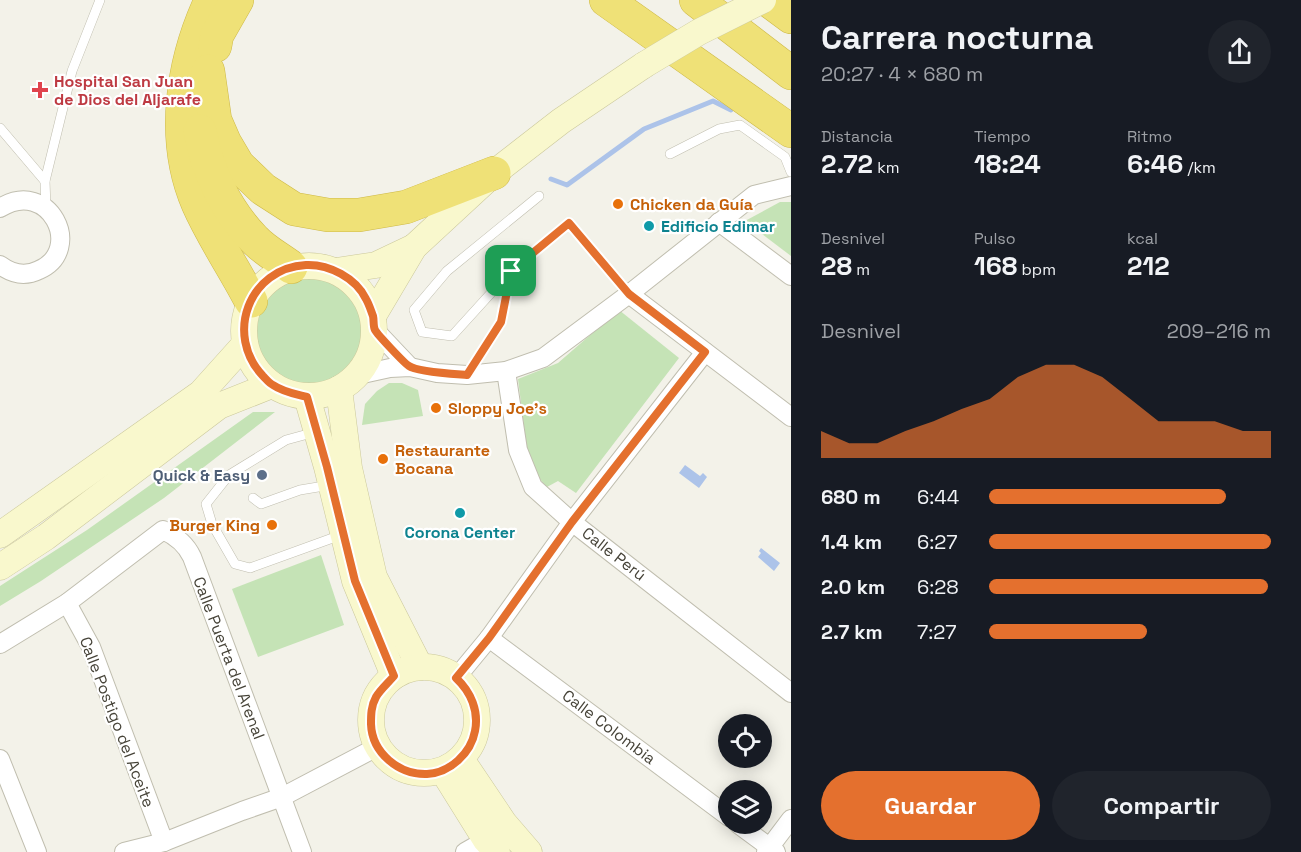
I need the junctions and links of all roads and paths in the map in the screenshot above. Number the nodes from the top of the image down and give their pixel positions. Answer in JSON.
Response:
{"nodes":[{"id":1,"x":100,"y":0,"type":"edge"},
{"id":2,"x":212,"y":0,"type":"edge"},
{"id":3,"x":237,"y":0,"type":"edge"},
{"id":4,"x":606,"y":0,"type":"edge"},
{"id":5,"x":696,"y":0,"type":"edge"},
{"id":6,"x":763,"y":0,"type":"edge"},
{"id":7,"x":768,"y":0,"type":"edge"},
{"id":8,"x":791,"y":16,"type":"edge"},
{"id":9,"x":208,"y":71,"type":"junction"},
{"id":10,"x":791,"y":74,"type":"edge"},
{"id":11,"x":0,"y":128,"type":"edge"},
{"id":12,"x":791,"y":131,"type":"edge"},
{"id":13,"x":670,"y":154,"type":"dead end"},
{"id":14,"x":791,"y":172,"type":"edge"},
{"id":15,"x":494,"y":173,"type":"junction"},
{"id":16,"x":45,"y":181,"type":"junction"},
{"id":17,"x":791,"y":186,"type":"edge"},
{"id":18,"x":538,"y":196,"type":"dead end"},
{"id":19,"x":0,"y":208,"type":"edge"},
{"id":20,"x":46,"y":208,"type":"junction"},
{"id":21,"x":718,"y":222,"type":"junction"},
{"id":22,"x":414,"y":248,"type":"junction"},
{"id":23,"x":0,"y":265,"type":"edge"},
{"id":24,"x":291,"y":267,"type":"junction"},
{"id":25,"x":336,"y":271,"type":"junction"},
{"id":26,"x":511,"y":271,"type":"junction"},
{"id":27,"x":791,"y":276,"type":"edge"},
{"id":28,"x":629,"y":294,"type":"junction"},
{"id":29,"x":251,"y":301,"type":"junction"},
{"id":30,"x":374,"y":323,"type":"junction"},
{"id":31,"x":245,"y":344,"type":"junction"},
{"id":32,"x":705,"y":352,"type":"junction"},
{"id":33,"x":410,"y":367,"type":"junction"},
{"id":34,"x":506,"y":371,"type":"junction"},
{"id":35,"x":467,"y":375,"type":"junction"},
{"id":36,"x":349,"y":382,"type":"junction"},
{"id":37,"x":272,"y":385,"type":"junction"},
{"id":38,"x":307,"y":397,"type":"junction"},
{"id":39,"x":791,"y":417,"type":"edge"},
{"id":40,"x":308,"y":434,"type":"dead end"},
{"id":41,"x":331,"y":485,"type":"junction"},
{"id":42,"x":253,"y":498,"type":"dead end"},
{"id":43,"x":572,"y":522,"type":"junction"},
{"id":44,"x":0,"y":535,"type":"edge"},
{"id":45,"x":343,"y":535,"type":"junction"},
{"id":46,"x":0,"y":567,"type":"edge"},
{"id":47,"x":67,"y":603,"type":"junction"},
{"id":48,"x":489,"y":638,"type":"junction"},
{"id":49,"x":0,"y":644,"type":"edge"},
{"id":50,"x":420,"y":667,"type":"junction"},
{"id":51,"x":394,"y":676,"type":"junction"},
{"id":52,"x":456,"y":678,"type":"junction"},
{"id":53,"x":791,"y":693,"type":"edge"},
{"id":54,"x":377,"y":747,"type":"junction"},
{"id":55,"x":0,"y":759,"type":"edge"},
{"id":56,"x":452,"y":765,"type":"junction"},
{"id":57,"x":282,"y":797,"type":"junction"},
{"id":58,"x":718,"y":809,"type":"edge"},
{"id":59,"x":791,"y":819,"type":"edge"},
{"id":60,"x":750,"y":834,"type":"edge"},
{"id":61,"x":163,"y":847,"type":"edge"},
{"id":62,"x":483,"y":848,"type":"edge"},
{"id":63,"x":770,"y":850,"type":"edge"},
{"id":64,"x":37,"y":852,"type":"edge"},
{"id":65,"x":124,"y":852,"type":"edge"},
{"id":66,"x":302,"y":852,"type":"edge"},
{"id":67,"x":529,"y":852,"type":"edge"}],
"edges":[{"from":1,"to":16,"type":"lane"},
{"from":2,"to":29,"type":"highway"},
{"from":3,"to":9,"type":"highway"},
{"from":4,"to":12,"type":"highway"},
{"from":5,"to":10,"type":"highway"},
{"from":6,"to":15,"type":"main road","bridge":true},
{"from":7,"to":8,"type":"highway"},
{"from":9,"to":15,"type":"highway"},
{"from":9,"to":24,"type":"highway"},
{"from":11,"to":16,"type":"lane"},
{"from":13,"to":14,"type":"lane"},
{"from":15,"to":22,"type":"main road"},
{"from":16,"to":20,"type":"lane"},
{"from":17,"to":21,"type":"street"},
{"from":18,"to":26,"type":"lane"},
{"from":19,"to":20,"type":"street"},
{"from":20,"to":23,"type":"street"},
{"from":21,"to":27,"type":"street"},
{"from":21,"to":28,"type":"street"},
{"from":22,"to":25,"type":"main road"},
{"from":22,"to":30,"type":"main road"},
{"from":24,"to":25,"type":"main road"},
{"from":24,"to":29,"type":"main road"},
{"from":25,"to":30,"type":"main road"},
{"from":26,"to":28,"type":"lane"},
{"from":26,"to":35,"type":"lane"},
{"from":28,"to":32,"type":"street"},
{"from":28,"to":34,"type":"street"},
{"from":29,"to":31,"type":"main road"},
{"from":30,"to":33,"type":"street"},
{"from":30,"to":36,"type":"main road"},
{"from":31,"to":37,"type":"main road"},
{"from":31,"to":44,"type":"main road"},
{"from":32,"to":39,"type":"street"},
{"from":32,"to":43,"type":"street"},
{"from":33,"to":35,"type":"street"},
{"from":33,"to":36,"type":"street"},
{"from":34,"to":35,"type":"street"},
{"from":34,"to":43,"type":"street","name":"Calle Perú"},
{"from":36,"to":38,"type":"main road"},
{"from":36,"to":50,"type":"main road"},
{"from":37,"to":38,"type":"main road"},
{"from":37,"to":46,"type":"main road"},
{"from":38,"to":41,"type":"main road"},
{"from":40,"to":45,"type":"lane"},
{"from":41,"to":42,"type":"lane"},
{"from":41,"to":45,"type":"main road"},
{"from":43,"to":48,"type":"street"},
{"from":43,"to":53,"type":"street","name":"Calle Perú"},
{"from":45,"to":51,"type":"main road"},
{"from":47,"to":49,"type":"street"},
{"from":47,"to":57,"type":"street","name":"Calle Puerta del Arenal"},
{"from":47,"to":61,"type":"street","name":"Calle Postigo del Aceite"},
{"from":48,"to":52,"type":"street"},
{"from":48,"to":58,"type":"street","name":"Calle Colombia"},
{"from":50,"to":51,"type":"main road"},
{"from":50,"to":52,"type":"main road"},
{"from":51,"to":54,"type":"main road"},
{"from":52,"to":56,"type":"main road"},
{"from":54,"to":56,"type":"main road"},
{"from":54,"to":57,"type":"street"},
{"from":55,"to":64,"type":"street"},
{"from":56,"to":62,"type":"main road"},
{"from":56,"to":67,"type":"main road"},
{"from":57,"to":61,"type":"street"},
{"from":57,"to":66,"type":"street","name":"Calle Puerta del Arenal"},
{"from":59,"to":63,"type":"street"},
{"from":60,"to":63,"type":"street"},
{"from":61,"to":65,"type":"street"}]}
